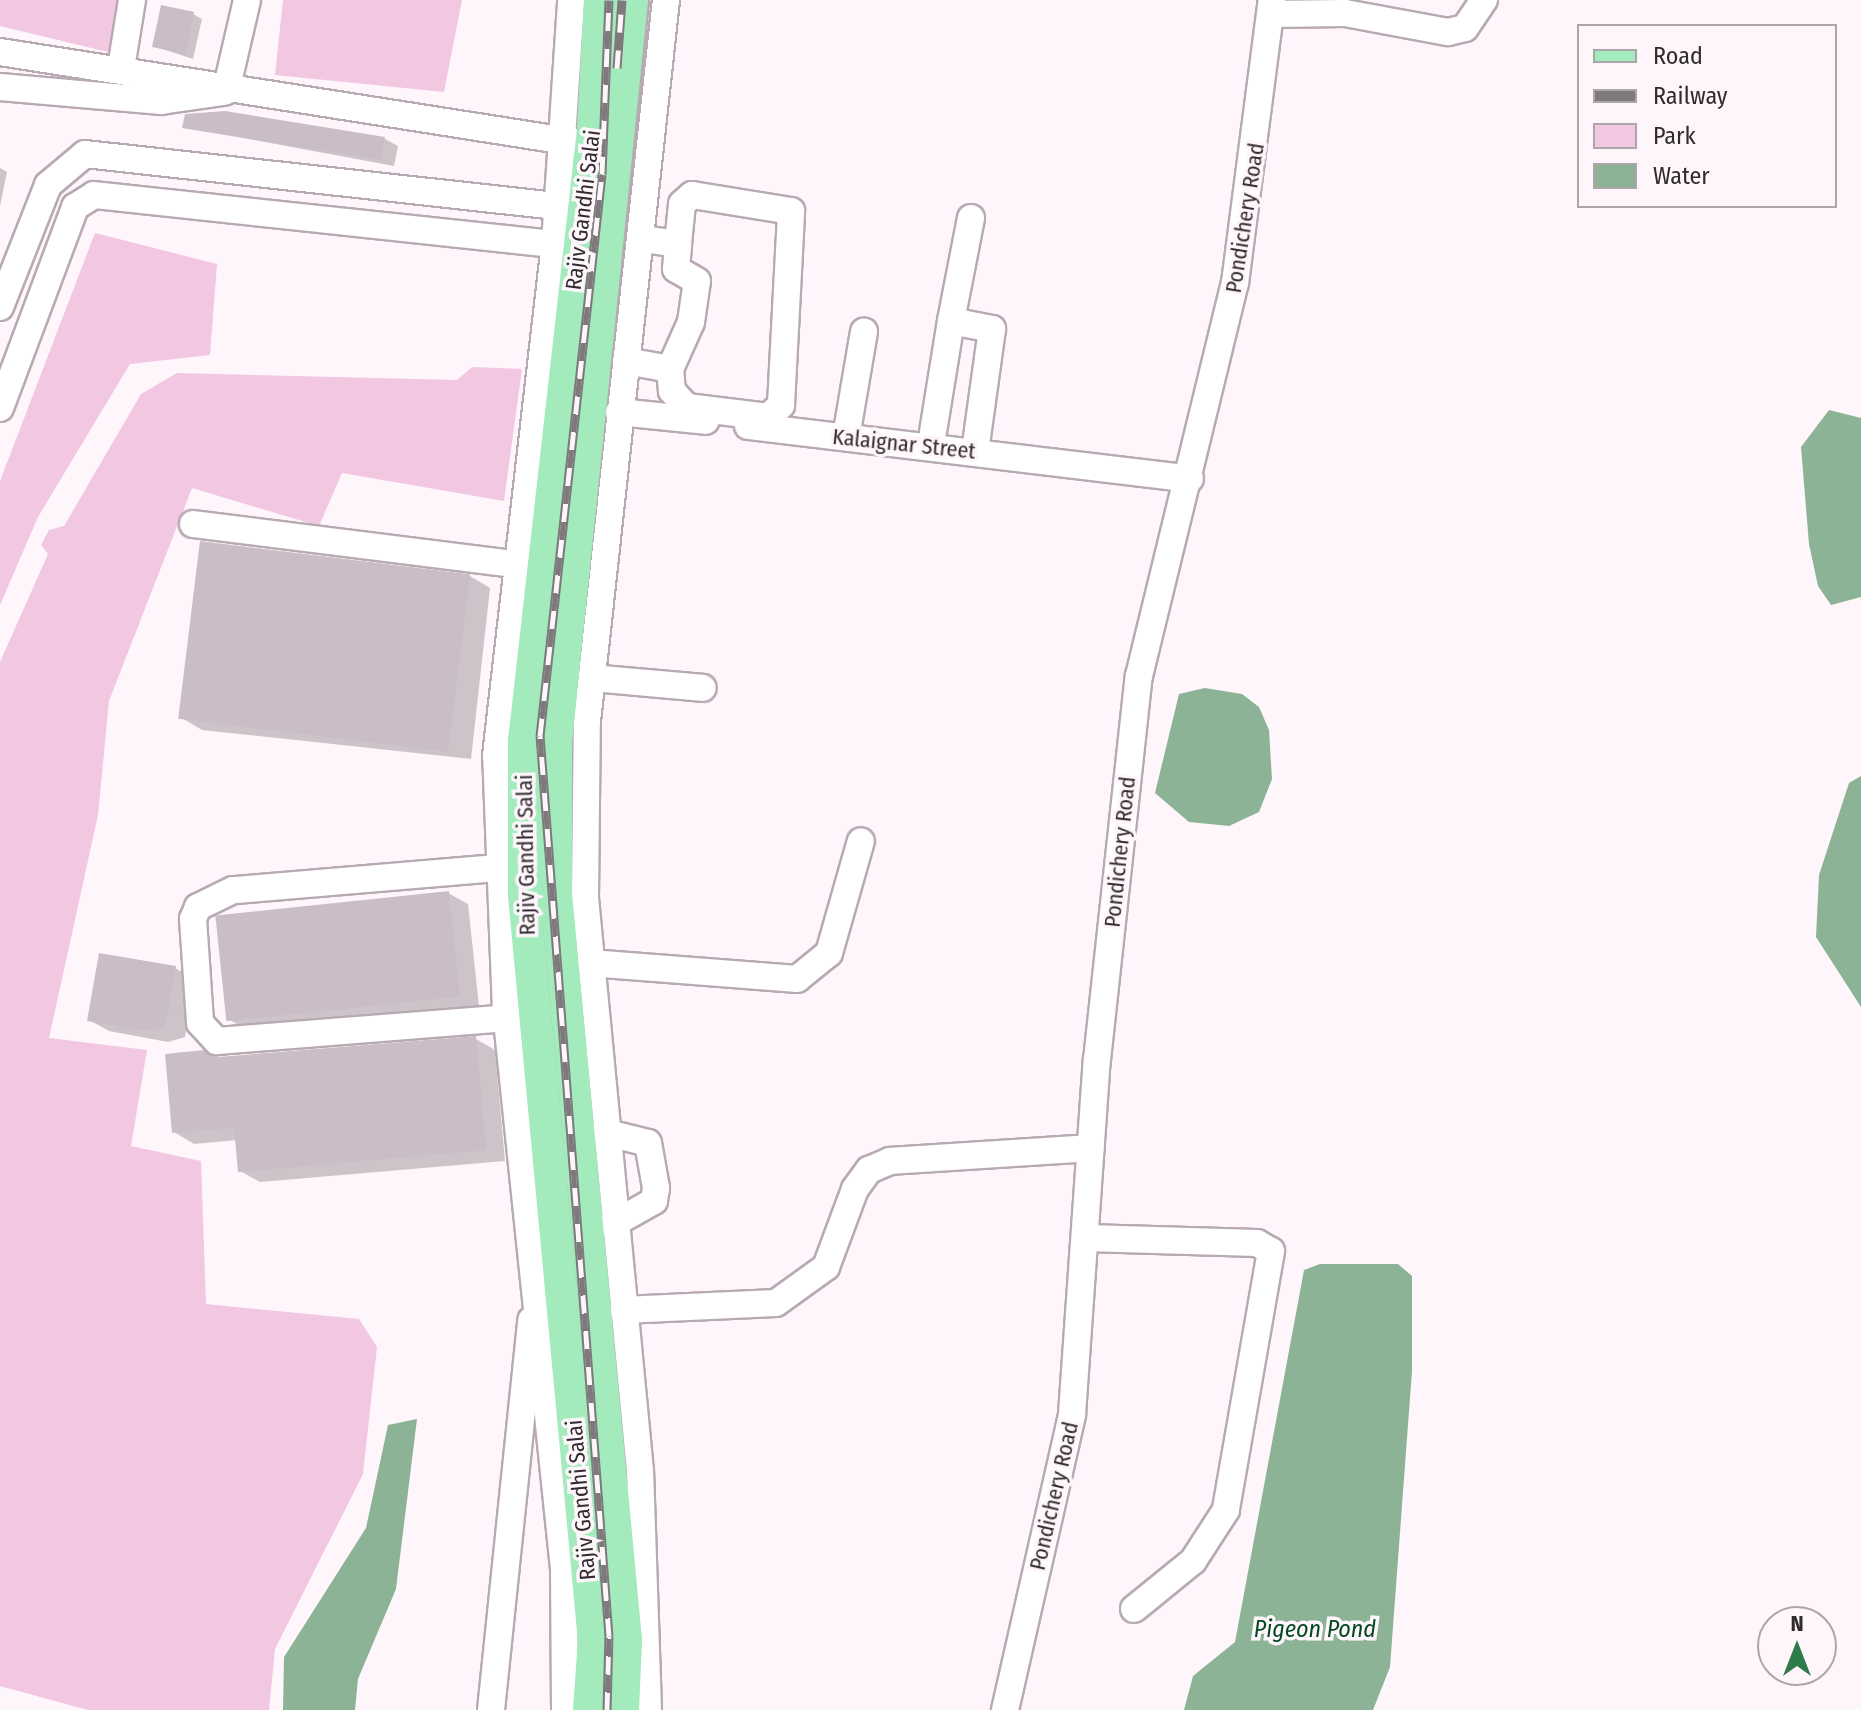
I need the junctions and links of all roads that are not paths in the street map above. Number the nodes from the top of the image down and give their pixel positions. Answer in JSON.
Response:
{"nodes":[{"id":1,"x":132,"y":0,"type":"edge"},
{"id":2,"x":246,"y":0,"type":"edge"},
{"id":3,"x":571,"y":0,"type":"edge"},
{"id":4,"x":600,"y":0,"type":"edge"},
{"id":5,"x":632,"y":0,"type":"edge"},
{"id":6,"x":666,"y":0,"type":"edge"},
{"id":7,"x":1484,"y":0,"type":"edge"},
{"id":8,"x":1272,"y":7,"type":"edge"},
{"id":9,"x":1345,"y":7,"type":"edge"},
{"id":10,"x":0,"y":52,"type":"edge"},
{"id":11,"x":121,"y":68,"type":"junction"},
{"id":12,"x":0,"y":87,"type":"edge"},
{"id":13,"x":226,"y":91,"type":"junction"},
{"id":14,"x":559,"y":140,"type":"junction"},
{"id":15,"x":591,"y":144,"type":"junction"},
{"id":16,"x":341,"y":179,"type":"junction"},
{"id":17,"x":585,"y":209,"type":"junction"},
{"id":18,"x":337,"y":218,"type":"junction"},
{"id":19,"x":971,"y":218,"type":"dead end"},
{"id":20,"x":642,"y":239,"type":"junction"},
{"id":21,"x":678,"y":244,"type":"junction"},
{"id":22,"x":567,"y":246,"type":"junction"},
{"id":23,"x":610,"y":250,"type":"junction"},
{"id":24,"x":0,"y":307,"type":"edge"},
{"id":25,"x":951,"y":321,"type":"junction"},
{"id":26,"x":569,"y":325,"type":"junction"},
{"id":27,"x":601,"y":330,"type":"junction"},
{"id":28,"x":864,"y":332,"type":"dead end"},
{"id":29,"x":626,"y":361,"type":"junction"},
{"id":30,"x":670,"y":369,"type":"junction"},
{"id":31,"x":0,"y":408,"type":"edge"},
{"id":32,"x":619,"y":412,"type":"junction"},
{"id":33,"x":933,"y":432,"type":"dead end"},
{"id":34,"x":846,"y":437,"type":"junction"},
{"id":35,"x":975,"y":452,"type":"junction"},
{"id":36,"x":1190,"y":479,"type":"junction"},
{"id":37,"x":193,"y":524,"type":"dead end"},
{"id":38,"x":516,"y":564,"type":"junction"},
{"id":39,"x":592,"y":678,"type":"junction"},
{"id":40,"x":703,"y":688,"type":"dead end"},
{"id":41,"x":861,"y":841,"type":"dead end"},
{"id":42,"x":497,"y":868,"type":"junction"},
{"id":43,"x":590,"y":963,"type":"junction"},
{"id":44,"x":507,"y":1018,"type":"junction"},
{"id":45,"x":604,"y":1132,"type":"junction"},
{"id":46,"x":1091,"y":1148,"type":"junction"},
{"id":47,"x":613,"y":1224,"type":"junction"},
{"id":48,"x":1086,"y":1238,"type":"junction"},
{"id":49,"x":537,"y":1273,"type":"junction"},
{"id":50,"x":623,"y":1310,"type":"junction"},
{"id":51,"x":562,"y":1412,"type":"junction"},
{"id":52,"x":1134,"y":1609,"type":"dead end"},
{"id":53,"x":491,"y":1710,"type":"edge"},
{"id":54,"x":565,"y":1710,"type":"edge"},
{"id":55,"x":589,"y":1710,"type":"edge"},
{"id":56,"x":623,"y":1710,"type":"edge"},
{"id":57,"x":648,"y":1710,"type":"edge"},
{"id":58,"x":1005,"y":1710,"type":"edge"}],
"edges":[{"from":1,"to":11,"type":"street"},
{"from":2,"to":13,"type":"street"},
{"from":3,"to":14,"type":"street"},
{"from":4,"to":15,"type":"main road","name":"Rajiv Gandhi Salai"},
{"from":5,"to":17,"type":"main road","name":"Rajiv Gandhi Salai"},
{"from":6,"to":20,"type":"street"},
{"from":7,"to":9,"type":"street"},
{"from":8,"to":9,"type":"street"},
{"from":8,"to":36,"type":"street","name":"Pondichery Road"},
{"from":10,"to":11,"type":"street"},
{"from":11,"to":13,"type":"street"},
{"from":12,"to":13,"type":"street"},
{"from":13,"to":14,"type":"street"},
{"from":14,"to":15,"type":"street"},
{"from":14,"to":17,"type":"street"},
{"from":15,"to":17,"type":"main road","name":"Rajiv Gandhi Salai"},
{"from":16,"to":17,"type":"street"},
{"from":16,"to":18,"type":"street"},
{"from":16,"to":24,"type":"street"},
{"from":17,"to":22,"type":"main road","name":"Rajiv Gandhi Salai"},
{"from":17,"to":23,"type":"main road","name":"Rajiv Gandhi Salai"},
{"from":18,"to":22,"type":"street"},
{"from":18,"to":31,"type":"street"},
{"from":19,"to":25,"type":"street"},
{"from":20,"to":21,"type":"street"},
{"from":20,"to":29,"type":"street"},
{"from":21,"to":30,"type":"street"},
{"from":21,"to":30,"type":"street"},
{"from":22,"to":23,"type":"street"},
{"from":22,"to":26,"type":"main road","name":"Rajiv Gandhi Salai"},
{"from":22,"to":38,"type":"street"},
{"from":23,"to":27,"type":"main road","name":"Rajiv Gandhi Salai"},
{"from":25,"to":33,"type":"street"},
{"from":25,"to":35,"type":"street"},
{"from":26,"to":27,"type":"main road"},
{"from":26,"to":51,"type":"main road","name":"Rajiv Gandhi Salai"},
{"from":27,"to":56,"type":"main road","name":"Rajiv Gandhi Salai"},
{"from":28,"to":34,"type":"street"},
{"from":29,"to":30,"type":"street"},
{"from":29,"to":32,"type":"street"},
{"from":32,"to":34,"type":"street","name":"Kalaignar Street"},
{"from":32,"to":39,"type":"street"},
{"from":34,"to":35,"type":"street","name":"Kalaignar Street"},
{"from":35,"to":36,"type":"street","name":"Kalaignar Street"},
{"from":36,"to":46,"type":"street","name":"Pondichery Road"},
{"from":37,"to":38,"type":"street"},
{"from":38,"to":42,"type":"street"},
{"from":39,"to":40,"type":"street"},
{"from":39,"to":43,"type":"street"},
{"from":41,"to":43,"type":"street"},
{"from":42,"to":44,"type":"street"},
{"from":42,"to":44,"type":"street"},
{"from":43,"to":45,"type":"street"},
{"from":44,"to":49,"type":"street"},
{"from":45,"to":47,"type":"street"},
{"from":45,"to":47,"type":"street"},
{"from":46,"to":48,"type":"street","name":"Pondichery Road"},
{"from":46,"to":50,"type":"street"},
{"from":47,"to":50,"type":"street"},
{"from":48,"to":52,"type":"street"},
{"from":48,"to":58,"type":"street","name":"Pondichery Road"},
{"from":49,"to":51,"type":"street"},
{"from":49,"to":53,"type":"street"},
{"from":50,"to":57,"type":"street"},
{"from":51,"to":54,"type":"street"},
{"from":51,"to":55,"type":"main road","name":"Rajiv Gandhi Salai"}]}
